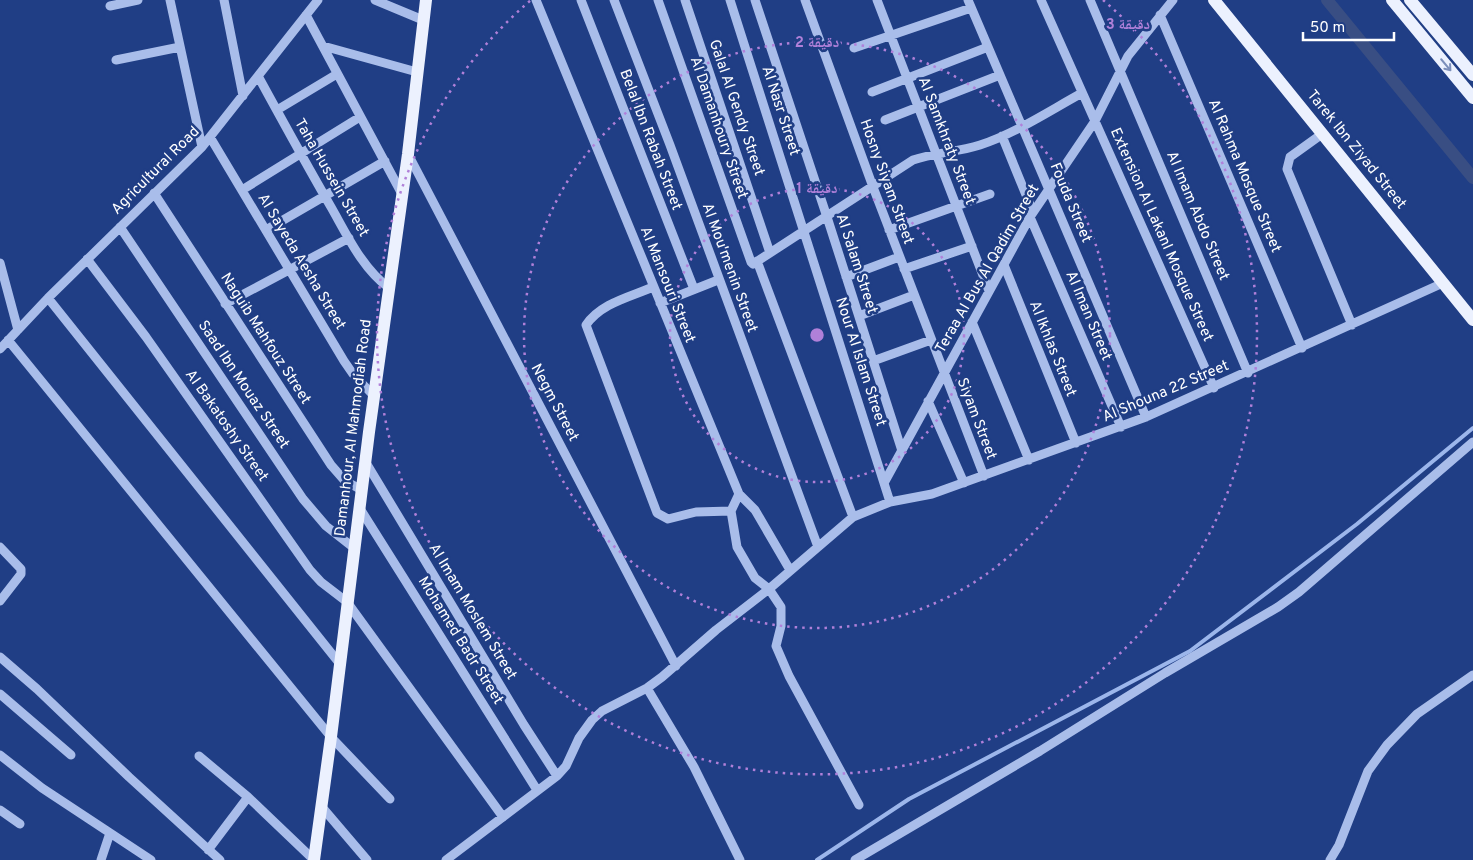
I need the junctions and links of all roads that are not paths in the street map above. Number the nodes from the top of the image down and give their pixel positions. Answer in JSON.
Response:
{"nodes":[{"id":1,"x":138,"y":0,"type":"edge"},
{"id":2,"x":170,"y":0,"type":"edge"},
{"id":3,"x":224,"y":0,"type":"edge"},
{"id":4,"x":318,"y":0,"type":"edge"},
{"id":5,"x":375,"y":0,"type":"edge"},
{"id":6,"x":426,"y":0,"type":"edge"},
{"id":7,"x":536,"y":0,"type":"edge"},
{"id":8,"x":581,"y":0,"type":"edge"},
{"id":9,"x":614,"y":0,"type":"edge"},
{"id":10,"x":658,"y":0,"type":"edge"},
{"id":11,"x":685,"y":0,"type":"edge"},
{"id":12,"x":730,"y":0,"type":"edge"},
{"id":13,"x":755,"y":0,"type":"edge"},
{"id":14,"x":805,"y":0,"type":"edge"},
{"id":15,"x":877,"y":0,"type":"edge"},
{"id":16,"x":1041,"y":0,"type":"edge"},
{"id":17,"x":1090,"y":0,"type":"edge"},
{"id":18,"x":1173,"y":0,"type":"edge"},
{"id":19,"x":1214,"y":0,"type":"edge"},
{"id":20,"x":1392,"y":0,"type":"edge"},
{"id":21,"x":1410,"y":0,"type":"edge"},
{"id":22,"x":969,"y":4,"type":"edge"},
{"id":23,"x":110,"y":6,"type":"dead end"},
{"id":24,"x":306,"y":15,"type":"junction"},
{"id":25,"x":1160,"y":15,"type":"junction"},
{"id":26,"x":423,"y":20,"type":"junction"},
{"id":27,"x":891,"y":36,"type":"junction"},
{"id":28,"x":322,"y":46,"type":"junction"},
{"id":29,"x":988,"y":46,"type":"junction"},
{"id":30,"x":180,"y":47,"type":"junction"},
{"id":31,"x":854,"y":48,"type":"dead end"},
{"id":32,"x":116,"y":60,"type":"dead end"},
{"id":33,"x":1120,"y":69,"type":"junction"},
{"id":34,"x":417,"y":72,"type":"junction"},
{"id":35,"x":337,"y":74,"type":"junction"},
{"id":36,"x":1000,"y":75,"type":"junction"},
{"id":37,"x":1473,"y":75,"type":"edge"},
{"id":38,"x":258,"y":76,"type":"junction"},
{"id":39,"x":907,"y":78,"type":"junction"},
{"id":40,"x":872,"y":92,"type":"dead end"},
{"id":41,"x":1082,"y":93,"type":"junction"},
{"id":42,"x":243,"y":96,"type":"junction"},
{"id":43,"x":1473,"y":98,"type":"edge"},
{"id":44,"x":918,"y":107,"type":"junction"},
{"id":45,"x":277,"y":110,"type":"junction"},
{"id":46,"x":360,"y":117,"type":"junction"},
{"id":47,"x":885,"y":120,"type":"dead end"},
{"id":48,"x":1095,"y":121,"type":"junction"},
{"id":49,"x":1022,"y":126,"type":"junction"},
{"id":50,"x":1322,"y":134,"type":"junction"},
{"id":51,"x":1002,"y":136,"type":"junction"},
{"id":52,"x":210,"y":137,"type":"junction"},
{"id":53,"x":202,"y":147,"type":"junction"},
{"id":54,"x":300,"y":154,"type":"junction"},
{"id":55,"x":408,"y":154,"type":"junction"},
{"id":56,"x":937,"y":154,"type":"junction"},
{"id":57,"x":385,"y":161,"type":"junction"},
{"id":58,"x":873,"y":187,"type":"junction"},
{"id":59,"x":242,"y":190,"type":"junction"},
{"id":60,"x":1049,"y":190,"type":"junction"},
{"id":61,"x":154,"y":193,"type":"junction"},
{"id":62,"x":402,"y":194,"type":"junction"},
{"id":63,"x":990,"y":194,"type":"dead end"},
{"id":64,"x":325,"y":196,"type":"junction"},
{"id":65,"x":957,"y":206,"type":"junction"},
{"id":66,"x":1032,"y":215,"type":"junction"},
{"id":67,"x":827,"y":217,"type":"junction"},
{"id":68,"x":120,"y":227,"type":"junction"},
{"id":69,"x":266,"y":230,"type":"junction"},
{"id":70,"x":889,"y":230,"type":"junction"},
{"id":71,"x":804,"y":231,"type":"junction"},
{"id":72,"x":349,"y":238,"type":"junction"},
{"id":73,"x":972,"y":246,"type":"junction"},
{"id":74,"x":770,"y":253,"type":"junction"},
{"id":75,"x":899,"y":257,"type":"junction"},
{"id":76,"x":87,"y":259,"type":"junction"},
{"id":77,"x":0,"y":263,"type":"edge"},
{"id":78,"x":755,"y":263,"type":"junction"},
{"id":79,"x":1004,"y":265,"type":"junction"},
{"id":80,"x":904,"y":269,"type":"junction"},
{"id":81,"x":289,"y":270,"type":"junction"},
{"id":82,"x":846,"y":277,"type":"junction"},
{"id":83,"x":718,"y":280,"type":"junction"},
{"id":84,"x":1443,"y":284,"type":"junction"},
{"id":85,"x":653,"y":287,"type":"junction"},
{"id":86,"x":388,"y":288,"type":"junction"},
{"id":87,"x":694,"y":289,"type":"junction"},
{"id":88,"x":989,"y":291,"type":"junction"},
{"id":89,"x":914,"y":295,"type":"junction"},
{"id":90,"x":48,"y":298,"type":"junction"},
{"id":91,"x":660,"y":303,"type":"junction"},
{"id":92,"x":225,"y":304,"type":"junction"},
{"id":93,"x":859,"y":316,"type":"junction"},
{"id":94,"x":1473,"y":320,"type":"edge"},
{"id":95,"x":972,"y":322,"type":"junction"},
{"id":96,"x":1352,"y":325,"type":"junction"},
{"id":97,"x":18,"y":330,"type":"junction"},
{"id":98,"x":8,"y":340,"type":"junction"},
{"id":99,"x":931,"y":340,"type":"junction"},
{"id":100,"x":1302,"y":348,"type":"junction"},
{"id":101,"x":0,"y":349,"type":"edge"},
{"id":102,"x":873,"y":361,"type":"junction"},
{"id":103,"x":1248,"y":372,"type":"junction"},
{"id":104,"x":944,"y":373,"type":"junction"},
{"id":105,"x":1214,"y":388,"type":"junction"},
{"id":106,"x":374,"y":396,"type":"junction"},
{"id":107,"x":928,"y":401,"type":"junction"},
{"id":108,"x":1146,"y":417,"type":"junction"},
{"id":109,"x":1121,"y":426,"type":"junction"},
{"id":110,"x":1473,"y":442,"type":"edge"},
{"id":111,"x":1076,"y":443,"type":"junction"},
{"id":112,"x":902,"y":451,"type":"junction"},
{"id":113,"x":1029,"y":460,"type":"junction"},
{"id":114,"x":365,"y":461,"type":"junction"},
{"id":115,"x":984,"y":476,"type":"junction"},
{"id":116,"x":884,"y":483,"type":"junction"},
{"id":117,"x":964,"y":483,"type":"junction"},
{"id":118,"x":362,"y":490,"type":"junction"},
{"id":119,"x":739,"y":494,"type":"junction"},
{"id":120,"x":890,"y":502,"type":"junction"},
{"id":121,"x":360,"y":507,"type":"junction"},
{"id":122,"x":731,"y":511,"type":"junction"},
{"id":123,"x":853,"y":517,"type":"junction"},
{"id":124,"x":0,"y":547,"type":"edge"},
{"id":125,"x":818,"y":547,"type":"junction"},
{"id":126,"x":354,"y":548,"type":"junction"},
{"id":127,"x":790,"y":570,"type":"junction"},
{"id":128,"x":769,"y":588,"type":"junction"},
{"id":129,"x":0,"y":601,"type":"edge"},
{"id":130,"x":347,"y":602,"type":"junction"},
{"id":131,"x":0,"y":657,"type":"edge"},
{"id":132,"x":340,"y":664,"type":"junction"},
{"id":133,"x":676,"y":666,"type":"junction"},
{"id":134,"x":1473,"y":675,"type":"edge"},
{"id":135,"x":647,"y":688,"type":"junction"},
{"id":136,"x":0,"y":694,"type":"edge"},
{"id":137,"x":331,"y":737,"type":"junction"},
{"id":138,"x":0,"y":755,"type":"edge"},
{"id":139,"x":71,"y":755,"type":"dead end"},
{"id":140,"x":199,"y":756,"type":"dead end"},
{"id":141,"x":557,"y":776,"type":"junction"},
{"id":142,"x":537,"y":790,"type":"junction"},
{"id":143,"x":248,"y":796,"type":"junction"},
{"id":144,"x":390,"y":800,"type":"dead end"},
{"id":145,"x":859,"y":805,"type":"dead end"},
{"id":146,"x":321,"y":806,"type":"junction"},
{"id":147,"x":0,"y":810,"type":"edge"},
{"id":148,"x":503,"y":817,"type":"junction"},
{"id":149,"x":20,"y":824,"type":"dead end"},
{"id":150,"x":110,"y":832,"type":"junction"},
{"id":151,"x":208,"y":850,"type":"junction"},
{"id":152,"x":101,"y":860,"type":"edge"},
{"id":153,"x":152,"y":860,"type":"edge"},
{"id":154,"x":220,"y":860,"type":"edge"},
{"id":155,"x":314,"y":860,"type":"edge"},
{"id":156,"x":367,"y":860,"type":"edge"},
{"id":157,"x":446,"y":860,"type":"edge"},
{"id":158,"x":740,"y":860,"type":"edge"},
{"id":159,"x":855,"y":860,"type":"edge"},
{"id":160,"x":1330,"y":860,"type":"edge"}],
"edges":[{"from":1,"to":23,"type":"street"},
{"from":2,"to":30,"type":"street"},
{"from":3,"to":42,"type":"street"},
{"from":4,"to":24,"type":"street","name":"Agricultural Road"},
{"from":5,"to":26,"type":"street"},
{"from":6,"to":26,"type":"main road","name":"Damanhour, Al Mahmodiah Road"},
{"from":7,"to":85,"type":"street","name":"Al Mansouri Street"},
{"from":8,"to":87,"type":"street","name":"Belal Ibn Rabah Street"},
{"from":9,"to":83,"type":"street","name":"Al Mou'menin Street"},
{"from":10,"to":78,"type":"street","name":"Al Damanhoury Street"},
{"from":11,"to":74,"type":"street","name":"Galal Al Gendy Street"},
{"from":12,"to":71,"type":"street","name":"Al Nasr Street"},
{"from":13,"to":67,"type":"street","name":"Al Salam Street"},
{"from":14,"to":58,"type":"street","name":"Hosny Siyam Street"},
{"from":15,"to":27,"type":"street","name":"Al Samkhraty Street"},
{"from":16,"to":41,"type":"street","name":"Extension Al LakanI Mosque Street"},
{"from":17,"to":33,"type":"street","name":"Al Imam Abdo Street"},
{"from":18,"to":25,"type":"street","name":"Teraa Al Bus Al Qadim Street"},
{"from":19,"to":50,"type":"main road","name":"Tarek Ibn Ziyad Street"},
{"from":20,"to":43,"type":"main road","one_way":true},
{"from":21,"to":37,"type":"main road"},
{"from":22,"to":27,"type":"street"},
{"from":22,"to":29,"type":"street","name":"Fouda Street"},
{"from":24,"to":28,"type":"street"},
{"from":24,"to":38,"type":"street","name":"Agricultural Road"},
{"from":25,"to":33,"type":"street","name":"Teraa Al Bus Al Qadim Street"},
{"from":25,"to":100,"type":"street","name":"Al Rahma Mosque Street"},
{"from":26,"to":34,"type":"main road","name":"Damanhour, Al Mahmodiah Road"},
{"from":27,"to":31,"type":"street"},
{"from":27,"to":39,"type":"street","name":"Al Samkhraty Street"},
{"from":28,"to":34,"type":"street"},
{"from":28,"to":35,"type":"street"},
{"from":29,"to":36,"type":"street","name":"Fouda Street"},
{"from":29,"to":39,"type":"street"},
{"from":30,"to":32,"type":"street"},
{"from":30,"to":53,"type":"street"},
{"from":33,"to":48,"type":"street","name":"Teraa Al Bus Al Qadim Street"},
{"from":33,"to":103,"type":"street","name":"Al Imam Abdo Street"},
{"from":34,"to":55,"type":"main road","name":"Damanhour, Al Mahmodiah Road"},
{"from":35,"to":45,"type":"street"},
{"from":35,"to":46,"type":"street"},
{"from":36,"to":44,"type":"street"},
{"from":36,"to":49,"type":"street","name":"Fouda Street"},
{"from":38,"to":42,"type":"street","name":"Agricultural Road"},
{"from":38,"to":45,"type":"street","name":"Taha Hussein Street"},
{"from":39,"to":40,"type":"street"},
{"from":39,"to":44,"type":"street","name":"Al Samkhraty Street"},
{"from":41,"to":48,"type":"street","name":"Extension Al LakanI Mosque Street"},
{"from":41,"to":49,"type":"street"},
{"from":42,"to":52,"type":"street","name":"Agricultural Road"},
{"from":44,"to":47,"type":"street"},
{"from":44,"to":56,"type":"street","name":"Al Samkhraty Street"},
{"from":45,"to":54,"type":"street","name":"Taha Hussein Street"},
{"from":46,"to":54,"type":"street"},
{"from":46,"to":57,"type":"street"},
{"from":48,"to":60,"type":"street","name":"Teraa Al Bus Al Qadim Street"},
{"from":48,"to":105,"type":"street","name":"Extension Al LakanI Mosque Street"},
{"from":49,"to":51,"type":"street"},
{"from":49,"to":60,"type":"street","name":"Fouda Street"},
{"from":50,"to":84,"type":"main road","name":"Tarek Ibn Ziyad Street"},
{"from":50,"to":96,"type":"street"},
{"from":51,"to":56,"type":"street"},
{"from":51,"to":66,"type":"street"},
{"from":52,"to":53,"type":"street","name":"Agricultural Road"},
{"from":52,"to":59,"type":"street","name":"Al Sayeda Aesha Street"},
{"from":53,"to":61,"type":"street","name":"Agricultural Road"},
{"from":54,"to":59,"type":"street"},
{"from":54,"to":64,"type":"street","name":"Taha Hussein Street"},
{"from":55,"to":62,"type":"main road","name":"Damanhour, Al Mahmodiah Road"},
{"from":55,"to":133,"type":"street","name":"Negm Street"},
{"from":56,"to":58,"type":"street"},
{"from":56,"to":65,"type":"street","name":"Al Samkhraty Street"},
{"from":57,"to":62,"type":"street"},
{"from":57,"to":64,"type":"street"},
{"from":58,"to":67,"type":"street"},
{"from":58,"to":70,"type":"street","name":"Hosny Siyam Street"},
{"from":59,"to":69,"type":"street","name":"Al Sayeda Aesha Street"},
{"from":60,"to":66,"type":"street","name":"Teraa Al Bus Al Qadim Street"},
{"from":60,"to":108,"type":"street","name":"Fouda Street"},
{"from":61,"to":68,"type":"street","name":"Agricultural Road"},
{"from":61,"to":92,"type":"street","name":"Naguib Mahfouz Street"},
{"from":62,"to":86,"type":"main road","name":"Damanhour, Al Mahmodiah Road"},
{"from":63,"to":65,"type":"street"},
{"from":64,"to":69,"type":"street"},
{"from":64,"to":72,"type":"street","name":"Taha Hussein Street"},
{"from":65,"to":70,"type":"street"},
{"from":65,"to":73,"type":"street","name":"Al Samkhraty Street"},
{"from":66,"to":79,"type":"street","name":"Teraa Al Bus Al Qadim Street"},
{"from":66,"to":109,"type":"street","name":"Al Iman Street"},
{"from":67,"to":71,"type":"street"},
{"from":67,"to":82,"type":"street","name":"Al Salam Street"},
{"from":68,"to":76,"type":"street","name":"Agricultural Road"},
{"from":68,"to":126,"type":"street","name":"Saad Ibn Mouaz Street"},
{"from":69,"to":81,"type":"street","name":"Al Sayeda Aesha Street"},
{"from":70,"to":75,"type":"street","name":"Hosny Siyam Street"},
{"from":71,"to":74,"type":"street"},
{"from":71,"to":116,"type":"street","name":"Nour Al Islam Street"},
{"from":72,"to":81,"type":"street"},
{"from":72,"to":86,"type":"street","name":"Taha Hussein Street"},
{"from":73,"to":80,"type":"street"},
{"from":73,"to":88,"type":"street","name":"Al Samkhraty Street"},
{"from":74,"to":78,"type":"street"},
{"from":75,"to":80,"type":"street","name":"Hosny Siyam Street"},
{"from":75,"to":82,"type":"street"},
{"from":76,"to":90,"type":"street","name":"Agricultural Road"},
{"from":76,"to":130,"type":"street","name":"Al Bakatoshy Street"},
{"from":77,"to":97,"type":"street"},
{"from":78,"to":123,"type":"street","name":"Al Damanhoury Street"},
{"from":79,"to":88,"type":"street","name":"Teraa Al Bus Al Qadim Street"},
{"from":79,"to":111,"type":"street","name":"Al Ikhlas Street"},
{"from":80,"to":89,"type":"street","name":"Hosny Siyam Street"},
{"from":81,"to":92,"type":"street"},
{"from":81,"to":106,"type":"street","name":"Al Sayeda Aesha Street"},
{"from":82,"to":93,"type":"street","name":"Al Salam Street"},
{"from":83,"to":87,"type":"street"},
{"from":83,"to":125,"type":"street","name":"Al Mou'menin Street"},
{"from":84,"to":94,"type":"main road","name":"Tarek Ibn Ziyad Street"},
{"from":84,"to":96,"type":"street","name":"Al Shouna 22 Street"},
{"from":85,"to":91,"type":"street","name":"Al Mansouri Street"},
{"from":85,"to":122,"type":"street"},
{"from":86,"to":106,"type":"main road","name":"Damanhour, Al Mahmodiah Road"},
{"from":87,"to":91,"type":"street"},
{"from":88,"to":95,"type":"street","name":"Teraa Al Bus Al Qadim Street"},
{"from":89,"to":93,"type":"street"},
{"from":89,"to":99,"type":"street","name":"Hosny Siyam Street"},
{"from":90,"to":97,"type":"street","name":"Agricultural Road"},
{"from":90,"to":132,"type":"street"},
{"from":91,"to":119,"type":"street","name":"Al Mansouri Street"},
{"from":92,"to":118,"type":"street","name":"Naguib Mahfouz Street"},
{"from":93,"to":102,"type":"street","name":"Al Salam Street"},
{"from":95,"to":104,"type":"street","name":"Teraa Al Bus Al Qadim Street"},
{"from":95,"to":113,"type":"street"},
{"from":96,"to":100,"type":"street","name":"Al Shouna 22 Street"},
{"from":97,"to":98,"type":"street","name":"Agricultural Road"},
{"from":98,"to":101,"type":"street","name":"Agricultural Road"},
{"from":98,"to":137,"type":"street"},
{"from":99,"to":102,"type":"street"},
{"from":99,"to":104,"type":"street","name":"Hosny Siyam Street"},
{"from":100,"to":103,"type":"street","name":"Al Shouna 22 Street"},
{"from":102,"to":112,"type":"street","name":"Al Salam Street"},
{"from":103,"to":105,"type":"street","name":"Al Shouna 22 Street"},
{"from":104,"to":107,"type":"street","name":"Teraa Al Bus Al Qadim Street"},
{"from":104,"to":115,"type":"street","name":"Siyam Street"},
{"from":105,"to":108,"type":"street","name":"Al Shouna 22 Street"},
{"from":106,"to":114,"type":"main road","name":"Damanhour, Al Mahmodiah Road"},
{"from":107,"to":112,"type":"street","name":"Teraa Al Bus Al Qadim Street"},
{"from":107,"to":117,"type":"street"},
{"from":108,"to":109,"type":"street","name":"Al Shouna 22 Street"},
{"from":109,"to":111,"type":"street","name":"Al Shouna 22 Street"},
{"from":110,"to":159,"type":"street"},
{"from":111,"to":113,"type":"street","name":"Al Shouna 22 Street"},
{"from":112,"to":116,"type":"street","name":"Teraa Al Bus Al Qadim Street"},
{"from":113,"to":115,"type":"street","name":"Al Shouna 22 Street"},
{"from":114,"to":118,"type":"main road","name":"Damanhour, Al Mahmodiah Road"},
{"from":114,"to":141,"type":"street","name":"Al Imam Moslem Street"},
{"from":115,"to":117,"type":"street","name":"Al Shouna 22 Street"},
{"from":116,"to":120,"type":"street","name":"Nour Al Islam Street"},
{"from":117,"to":120,"type":"street","name":"Al Shouna 22 Street"},
{"from":118,"to":121,"type":"main road","name":"Damanhour, Al Mahmodiah Road"},
{"from":119,"to":122,"type":"street"},
{"from":119,"to":127,"type":"street","name":"Al Mansouri Street"},
{"from":120,"to":123,"type":"street","name":"Al Shouna 22 Street"},
{"from":121,"to":126,"type":"main road","name":"Damanhour, Al Mahmodiah Road"},
{"from":121,"to":142,"type":"street","name":"Mohamed Badr Street"},
{"from":122,"to":128,"type":"street"},
{"from":123,"to":125,"type":"street","name":"Al Shouna 22 Street"},
{"from":124,"to":129,"type":"street"},
{"from":125,"to":127,"type":"street","name":"Al Shouna 22 Street"},
{"from":126,"to":130,"type":"main road","name":"Damanhour, Al Mahmodiah Road"},
{"from":127,"to":128,"type":"street","name":"Al Shouna 22 Street"},
{"from":128,"to":133,"type":"street","name":"Al Shouna 22 Street"},
{"from":128,"to":145,"type":"street"},
{"from":130,"to":132,"type":"main road","name":"Damanhour, Al Mahmodiah Road"},
{"from":130,"to":148,"type":"street","name":"Al Bakatoshy Street"},
{"from":131,"to":151,"type":"street"},
{"from":132,"to":137,"type":"main road","name":"Damanhour, Al Mahmodiah Road"},
{"from":133,"to":135,"type":"street","name":"Al Shouna 22 Street"},
{"from":134,"to":160,"type":"street"},
{"from":135,"to":141,"type":"street","name":"Al Shouna 22 Street"},
{"from":135,"to":158,"type":"street"},
{"from":136,"to":139,"type":"street"},
{"from":137,"to":144,"type":"street"},
{"from":137,"to":146,"type":"main road","name":"Damanhour, Al Mahmodiah Road"},
{"from":138,"to":150,"type":"street"},
{"from":140,"to":143,"type":"street"},
{"from":141,"to":142,"type":"street"},
{"from":142,"to":148,"type":"street"},
{"from":143,"to":151,"type":"street"},
{"from":143,"to":155,"type":"street"},
{"from":146,"to":155,"type":"main road","name":"Damanhour, Al Mahmodiah Road"},
{"from":146,"to":156,"type":"street"},
{"from":147,"to":149,"type":"street"},
{"from":148,"to":157,"type":"street"},
{"from":150,"to":152,"type":"street"},
{"from":150,"to":153,"type":"street"},
{"from":151,"to":154,"type":"street"}]}
